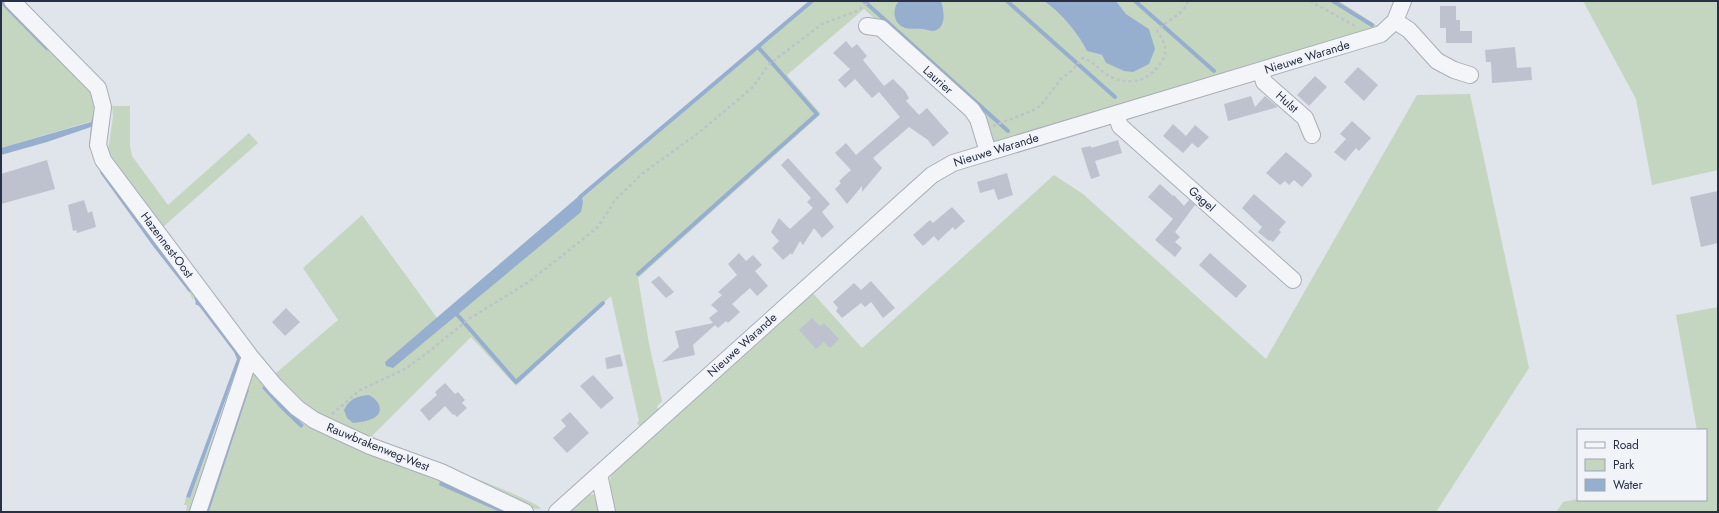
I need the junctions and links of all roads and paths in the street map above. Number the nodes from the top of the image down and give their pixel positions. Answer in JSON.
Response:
{"nodes":[{"id":1,"x":12,"y":1,"type":"edge"},
{"id":2,"x":870,"y":1,"type":"edge"},
{"id":3,"x":1188,"y":1,"type":"edge"},
{"id":4,"x":1310,"y":1,"type":"edge"},
{"id":5,"x":1403,"y":1,"type":"edge"},
{"id":6,"x":1395,"y":21,"type":"junction"},
{"id":7,"x":867,"y":26,"type":"dead end"},
{"id":8,"x":1366,"y":39,"type":"junction"},
{"id":9,"x":1261,"y":71,"type":"junction"},
{"id":10,"x":1470,"y":75,"type":"dead end"},
{"id":11,"x":1116,"y":114,"type":"junction"},
{"id":12,"x":996,"y":125,"type":"dead end"},
{"id":13,"x":1312,"y":135,"type":"dead end"},
{"id":14,"x":988,"y":152,"type":"junction"},
{"id":15,"x":1293,"y":280,"type":"dead end"},
{"id":16,"x":250,"y":356,"type":"junction"},
{"id":17,"x":321,"y":424,"type":"junction"},
{"id":18,"x":599,"y":474,"type":"junction"},
{"id":19,"x":198,"y":512,"type":"edge"},
{"id":20,"x":525,"y":512,"type":"edge"},
{"id":21,"x":557,"y":512,"type":"edge"},
{"id":22,"x":607,"y":512,"type":"edge"}],
"edges":[{"from":1,"to":16,"type":"street","name":"Hazennest-Oost"},
{"from":2,"to":17,"type":"path"},
{"from":3,"to":12,"type":"path"},
{"from":4,"to":8,"type":"path"},
{"from":5,"to":6,"type":"street","name":"Nieuwe Warande"},
{"from":6,"to":8,"type":"street","name":"Nieuwe Warande"},
{"from":6,"to":10,"type":"street"},
{"from":7,"to":14,"type":"street","name":"Laurier"},
{"from":8,"to":9,"type":"street","name":"Nieuwe Warande"},
{"from":9,"to":11,"type":"street","name":"Nieuwe Warande"},
{"from":9,"to":13,"type":"street","name":"Hulst"},
{"from":11,"to":14,"type":"street","name":"Nieuwe Warande"},
{"from":11,"to":15,"type":"street","name":"Gagel"},
{"from":14,"to":18,"type":"street","name":"Nieuwe Warande"},
{"from":16,"to":17,"type":"street","name":"Rauwbrakenweg-West"},
{"from":16,"to":19,"type":"street"},
{"from":17,"to":20,"type":"street","name":"Rauwbrakenweg-West"},
{"from":18,"to":21,"type":"street","name":"Nieuwe Warande"},
{"from":18,"to":22,"type":"street"}]}
